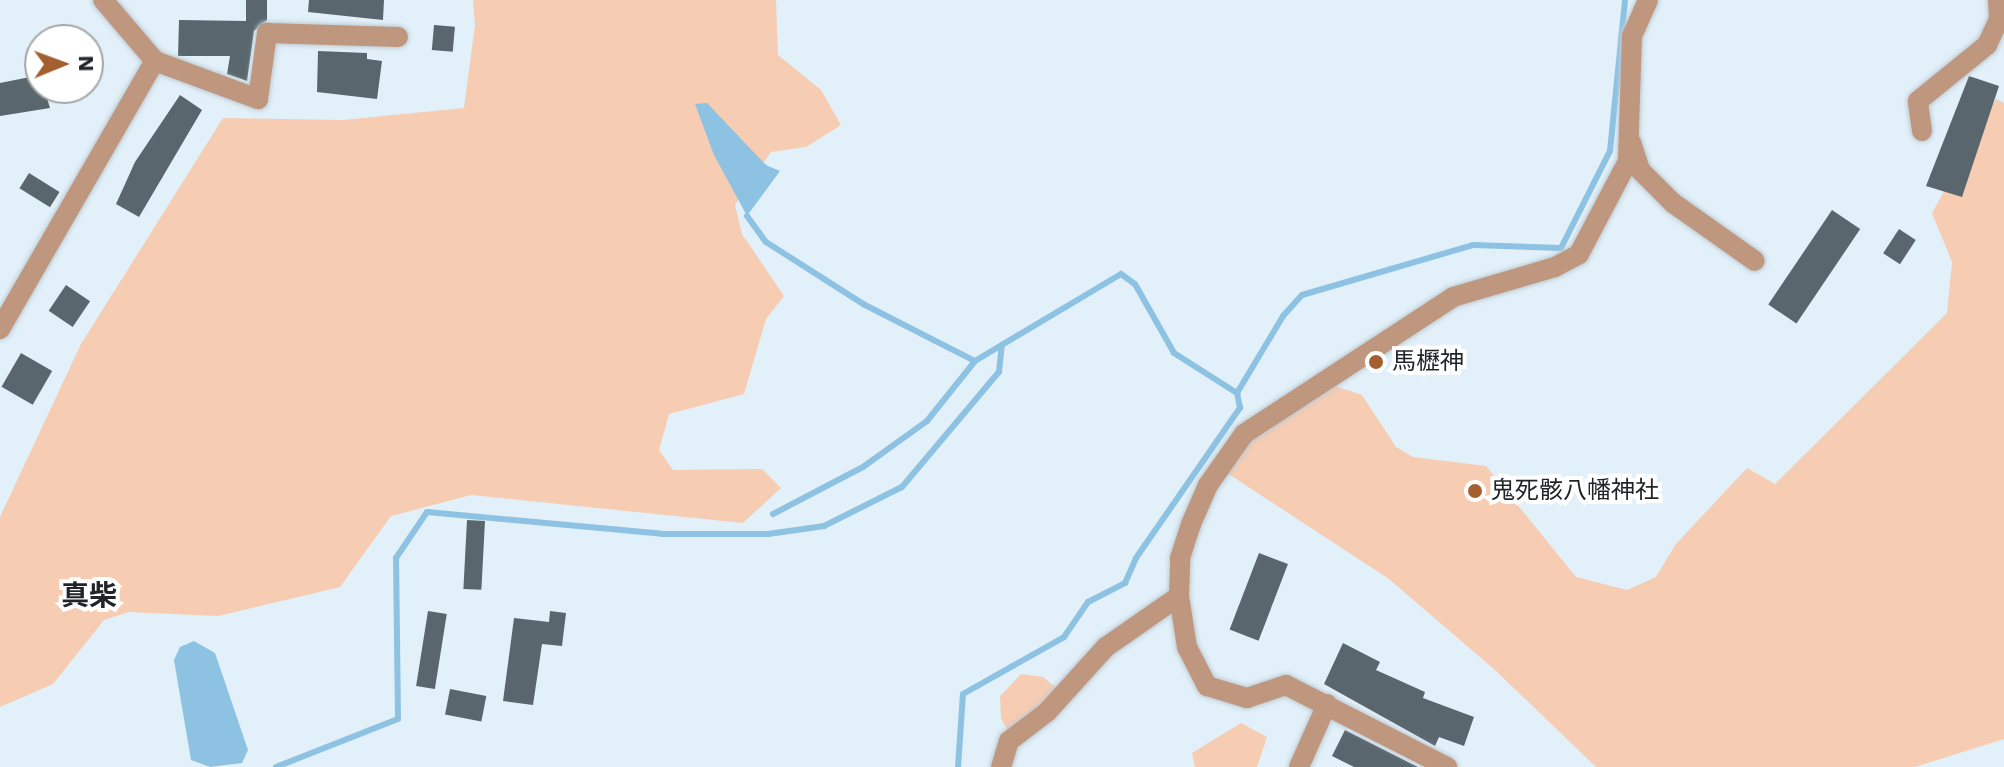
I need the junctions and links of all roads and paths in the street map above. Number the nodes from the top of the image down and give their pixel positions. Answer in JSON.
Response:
{"nodes":[{"id":1,"x":103,"y":0,"type":"edge"},
{"id":2,"x":1648,"y":0,"type":"edge"},
{"id":3,"x":1998,"y":0,"type":"edge"},
{"id":4,"x":398,"y":37,"type":"dead end"},
{"id":5,"x":155,"y":61,"type":"junction"},
{"id":6,"x":1922,"y":131,"type":"dead end"},
{"id":7,"x":1631,"y":142,"type":"junction"},
{"id":8,"x":1755,"y":261,"type":"dead end"},
{"id":9,"x":1,"y":325,"type":"edge"},
{"id":10,"x":1179,"y":596,"type":"junction"},
{"id":11,"x":1327,"y":704,"type":"junction"},
{"id":12,"x":1001,"y":767,"type":"edge"},
{"id":13,"x":1299,"y":767,"type":"edge"},
{"id":14,"x":1447,"y":767,"type":"edge"}],
"edges":[{"from":1,"to":5,"type":"street"},
{"from":2,"to":7,"type":"street"},
{"from":3,"to":6,"type":"street"},
{"from":4,"to":5,"type":"street"},
{"from":5,"to":9,"type":"street"},
{"from":7,"to":8,"type":"street"},
{"from":7,"to":10,"type":"street"},
{"from":10,"to":11,"type":"street"},
{"from":10,"to":12,"type":"street"},
{"from":11,"to":13,"type":"street"},
{"from":11,"to":14,"type":"street"}]}
